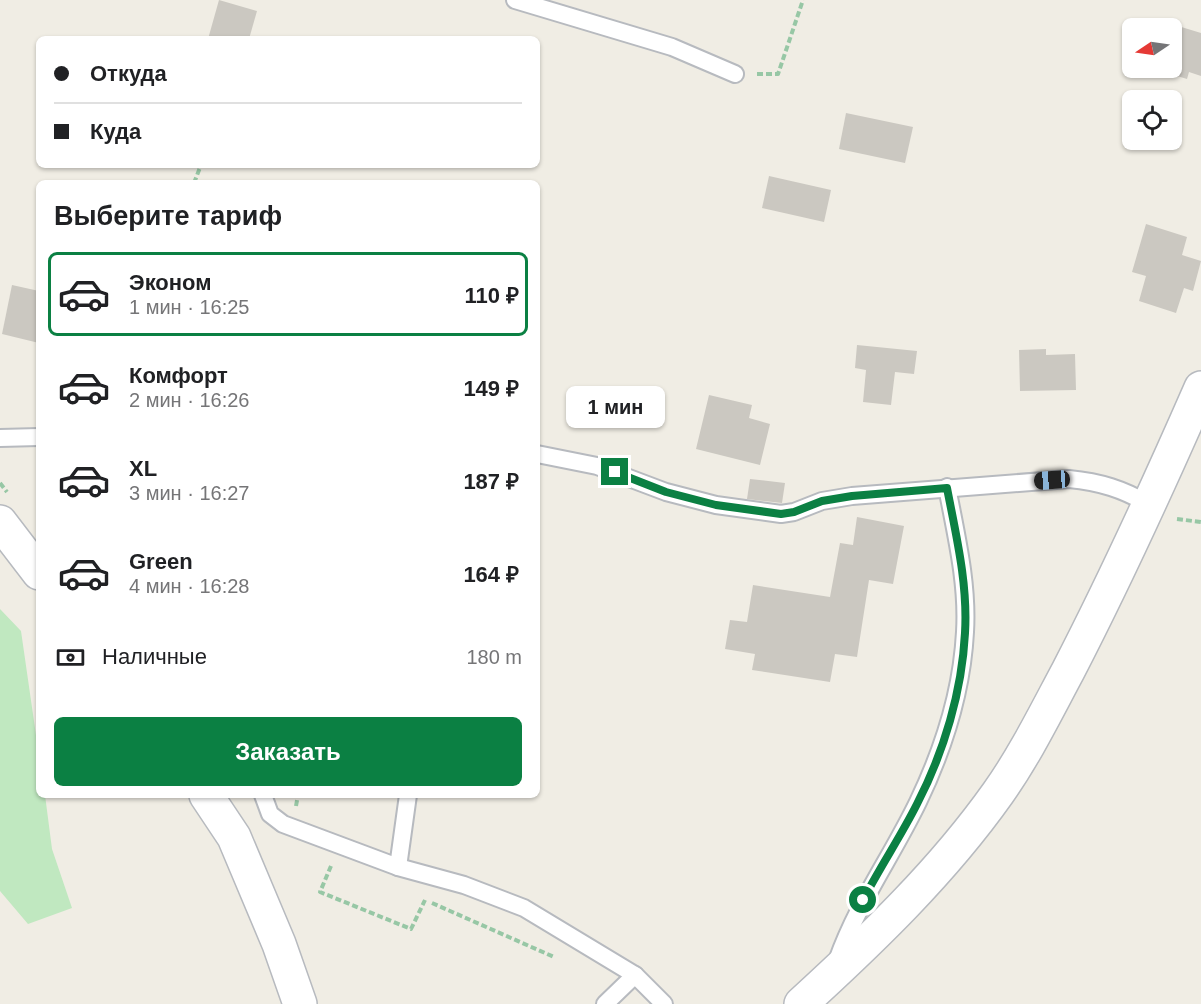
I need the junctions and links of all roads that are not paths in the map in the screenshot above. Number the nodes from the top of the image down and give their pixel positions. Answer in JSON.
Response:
{"nodes":[{"id":1,"x":515,"y":0,"type":"edge"},
{"id":2,"x":735,"y":74,"type":"road end"},
{"id":3,"x":1201,"y":388,"type":"edge"},
{"id":4,"x":36,"y":437,"type":"edge"},
{"id":5,"x":0,"y":438,"type":"edge"},
{"id":6,"x":540,"y":455,"type":"edge"},
{"id":7,"x":947,"y":488,"type":"junction"},
{"id":8,"x":1150,"y":505,"type":"junction"},
{"id":9,"x":0,"y":522,"type":"edge"},
{"id":10,"x":36,"y":569,"type":"edge"},
{"id":11,"x":208,"y":798,"type":"edge"},
{"id":12,"x":264,"y":798,"type":"edge"},
{"id":13,"x":408,"y":798,"type":"edge"},
{"id":14,"x":398,"y":867,"type":"junction"},
{"id":15,"x":635,"y":975,"type":"junction"},
{"id":16,"x":832,"y":976,"type":"junction"},
{"id":17,"x":300,"y":1004,"type":"edge"},
{"id":18,"x":605,"y":1004,"type":"edge"},
{"id":19,"x":664,"y":1004,"type":"edge"},
{"id":20,"x":801,"y":1004,"type":"edge"}],
"edges":[{"from":1,"to":2,"type":"lane"},
{"from":3,"to":8,"type":"street"},
{"from":4,"to":5,"type":"lane"},
{"from":6,"to":7,"type":"lane"},
{"from":7,"to":8,"type":"lane"},
{"from":7,"to":16,"type":"lane"},
{"from":8,"to":16,"type":"street"},
{"from":9,"to":10,"type":"street"},
{"from":11,"to":17,"type":"street"},
{"from":12,"to":14,"type":"lane"},
{"from":13,"to":14,"type":"lane"},
{"from":14,"to":15,"type":"lane"},
{"from":15,"to":18,"type":"lane"},
{"from":15,"to":19,"type":"lane"},
{"from":16,"to":20,"type":"street"}]}
